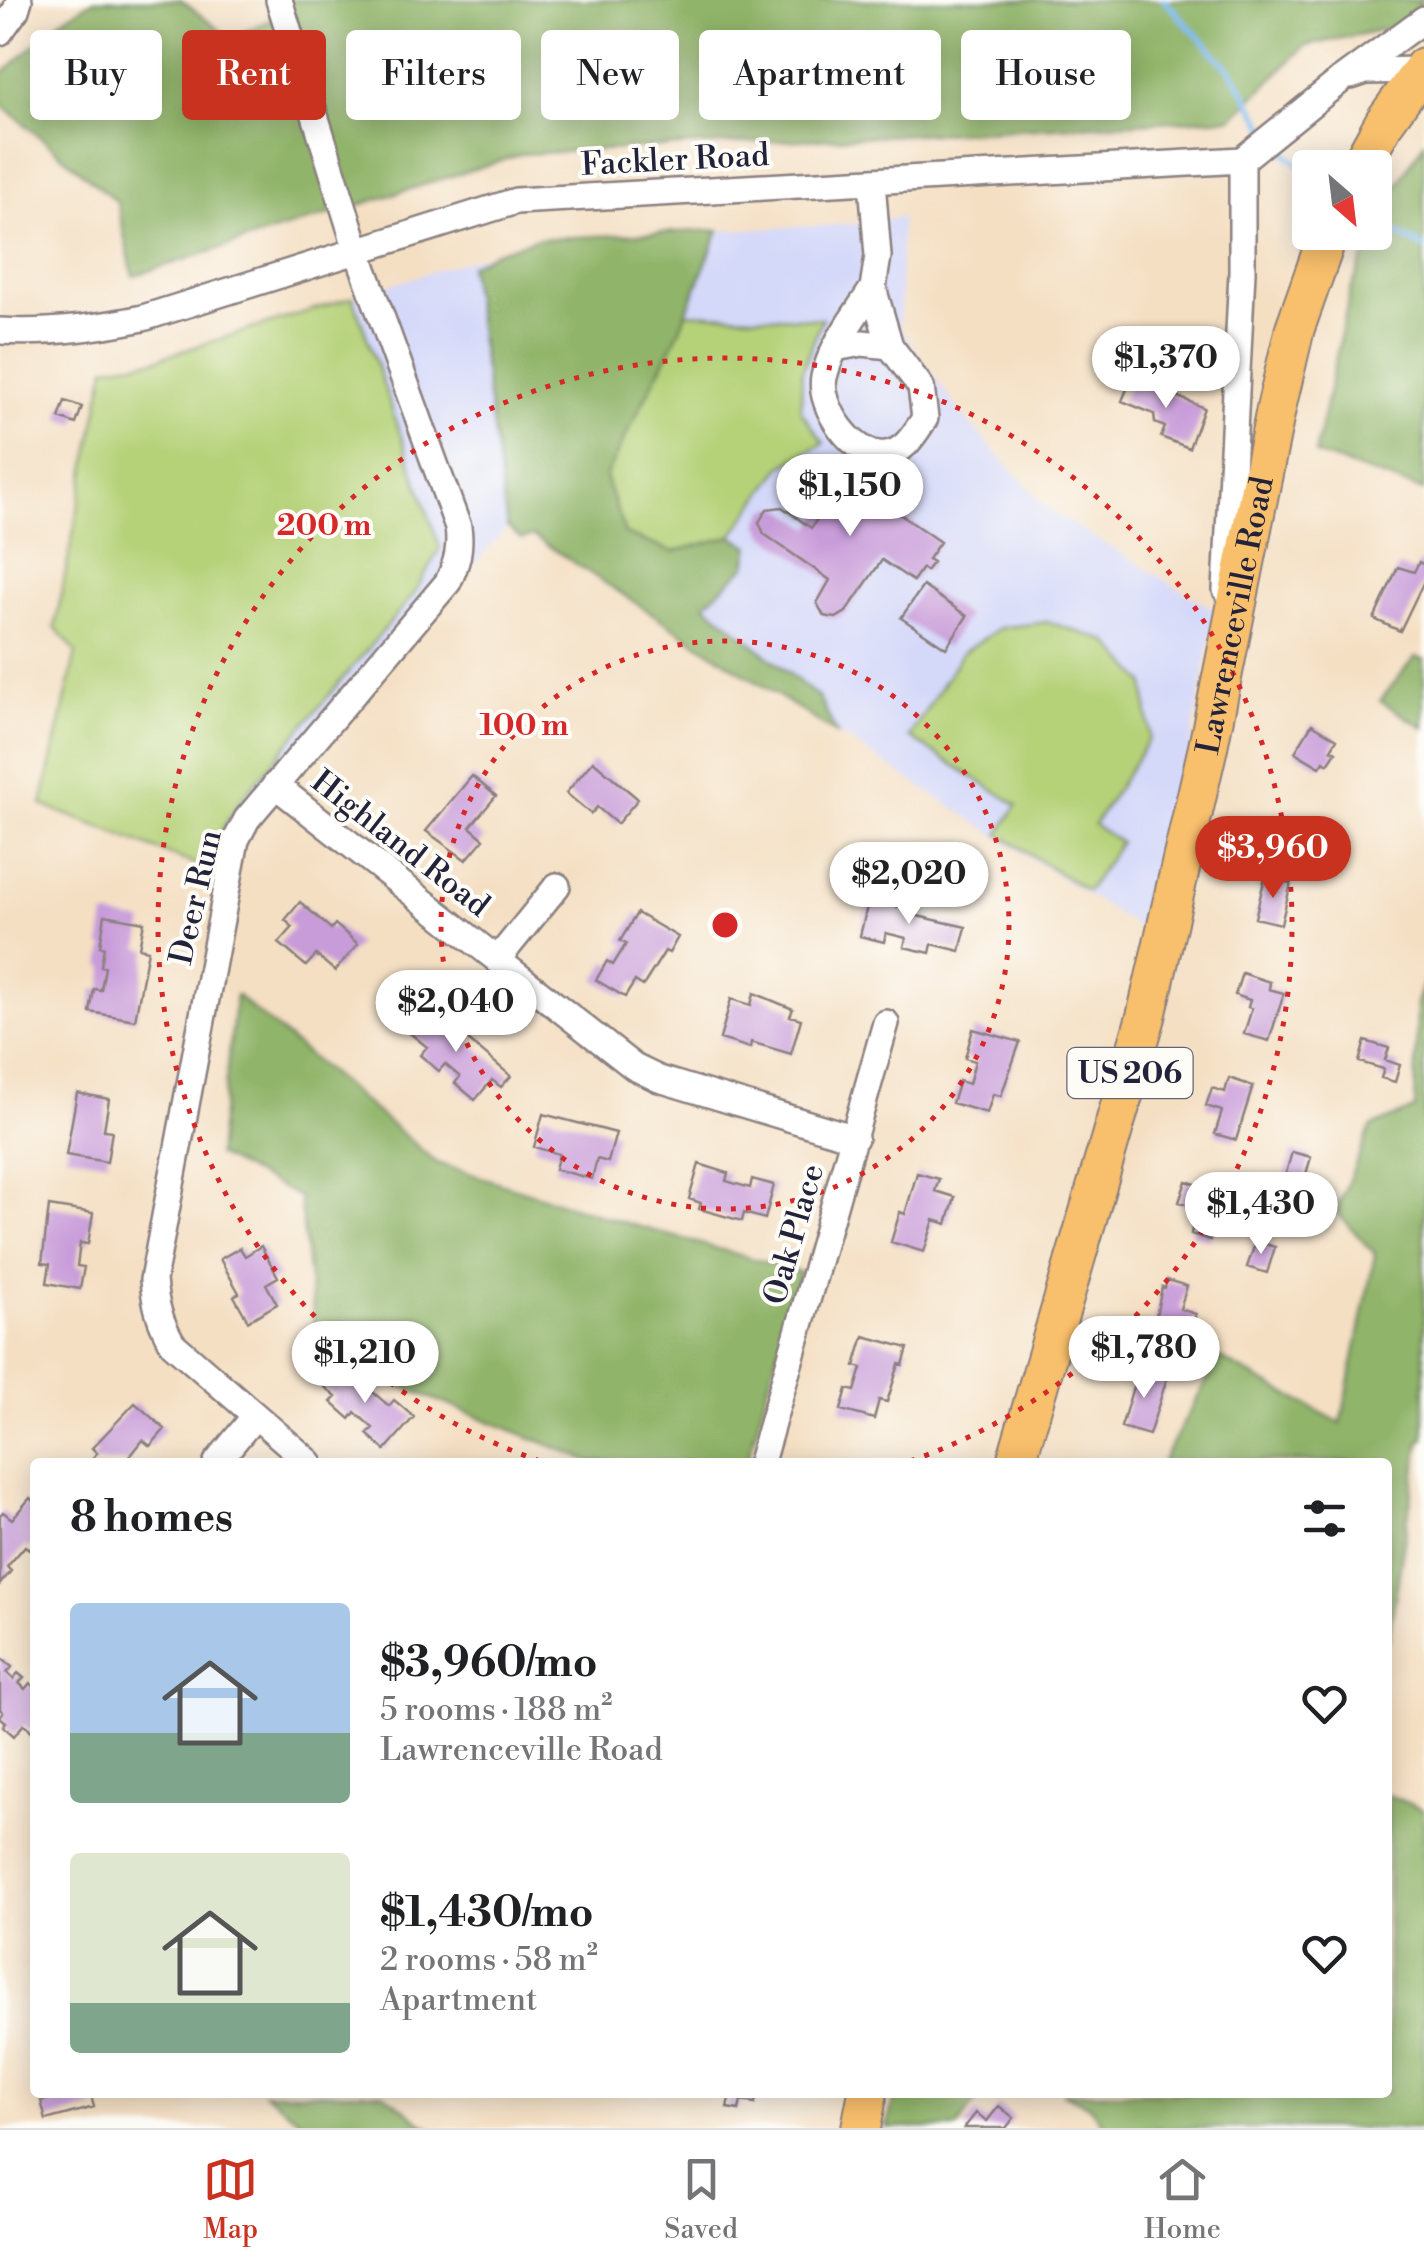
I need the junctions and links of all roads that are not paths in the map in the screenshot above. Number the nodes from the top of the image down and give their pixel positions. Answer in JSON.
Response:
{"nodes":[{"id":1,"x":18,"y":0,"type":"edge"},
{"id":2,"x":279,"y":0,"type":"edge"},
{"id":3,"x":1424,"y":19,"type":"edge"},
{"id":4,"x":0,"y":32,"type":"edge"},
{"id":5,"x":1423,"y":68,"type":"edge"},
{"id":6,"x":1342,"y":78,"type":"junction"},
{"id":7,"x":1370,"y":150,"type":"edge"},
{"id":8,"x":1245,"y":158,"type":"junction"},
{"id":9,"x":872,"y":182,"type":"junction"},
{"id":10,"x":357,"y":250,"type":"junction"},
{"id":11,"x":1323,"y":250,"type":"edge"},
{"id":12,"x":873,"y":288,"type":"junction"},
{"id":13,"x":0,"y":331,"type":"edge"},
{"id":14,"x":890,"y":346,"type":"junction"},
{"id":15,"x":835,"y":348,"type":"junction"},
{"id":16,"x":1222,"y":678,"type":"junction"},
{"id":17,"x":276,"y":785,"type":"junction"},
{"id":18,"x":558,"y":886,"type":"dead end"},
{"id":19,"x":496,"y":960,"type":"junction"},
{"id":20,"x":886,"y":1023,"type":"dead end"},
{"id":21,"x":855,"y":1138,"type":"junction"},
{"id":22,"x":255,"y":1416,"type":"junction"},
{"id":23,"x":220,"y":1458,"type":"edge"},
{"id":24,"x":304,"y":1458,"type":"edge"},
{"id":25,"x":762,"y":1458,"type":"edge"},
{"id":26,"x":1017,"y":1458,"type":"edge"},
{"id":27,"x":867,"y":2098,"type":"edge"},
{"id":28,"x":861,"y":2128,"type":"edge"}],
"edges":[{"from":1,"to":4,"type":"street"},
{"from":2,"to":10,"type":"street","name":"Deer Run"},
{"from":3,"to":6,"type":"street"},
{"from":5,"to":6,"type":"street"},
{"from":5,"to":7,"type":"highway"},
{"from":6,"to":8,"type":"street"},
{"from":8,"to":9,"type":"street","name":"Fackler Road"},
{"from":8,"to":16,"type":"street"},
{"from":9,"to":10,"type":"street","name":"Fackler Road"},
{"from":9,"to":12,"type":"street"},
{"from":10,"to":13,"type":"street","name":"Fackler Road"},
{"from":10,"to":17,"type":"street","name":"Deer Run"},
{"from":11,"to":16,"type":"highway","name":"Lawrenceville Road","number":"US 206"},
{"from":12,"to":14,"type":"street"},
{"from":12,"to":15,"type":"street"},
{"from":14,"to":15,"type":"street"},
{"from":14,"to":15,"type":"street"},
{"from":16,"to":26,"type":"highway","name":"Lawrenceville Road","number":"US 206"},
{"from":17,"to":19,"type":"street","name":"Highland Road"},
{"from":17,"to":22,"type":"street","name":"Deer Run"},
{"from":18,"to":19,"type":"street"},
{"from":19,"to":21,"type":"street","name":"Highland Road"},
{"from":20,"to":21,"type":"street","name":"Oak Place"},
{"from":21,"to":25,"type":"street","name":"Oak Place"},
{"from":22,"to":23,"type":"street"},
{"from":22,"to":24,"type":"street","name":"Deer Run"},
{"from":27,"to":28,"type":"highway"}]}
